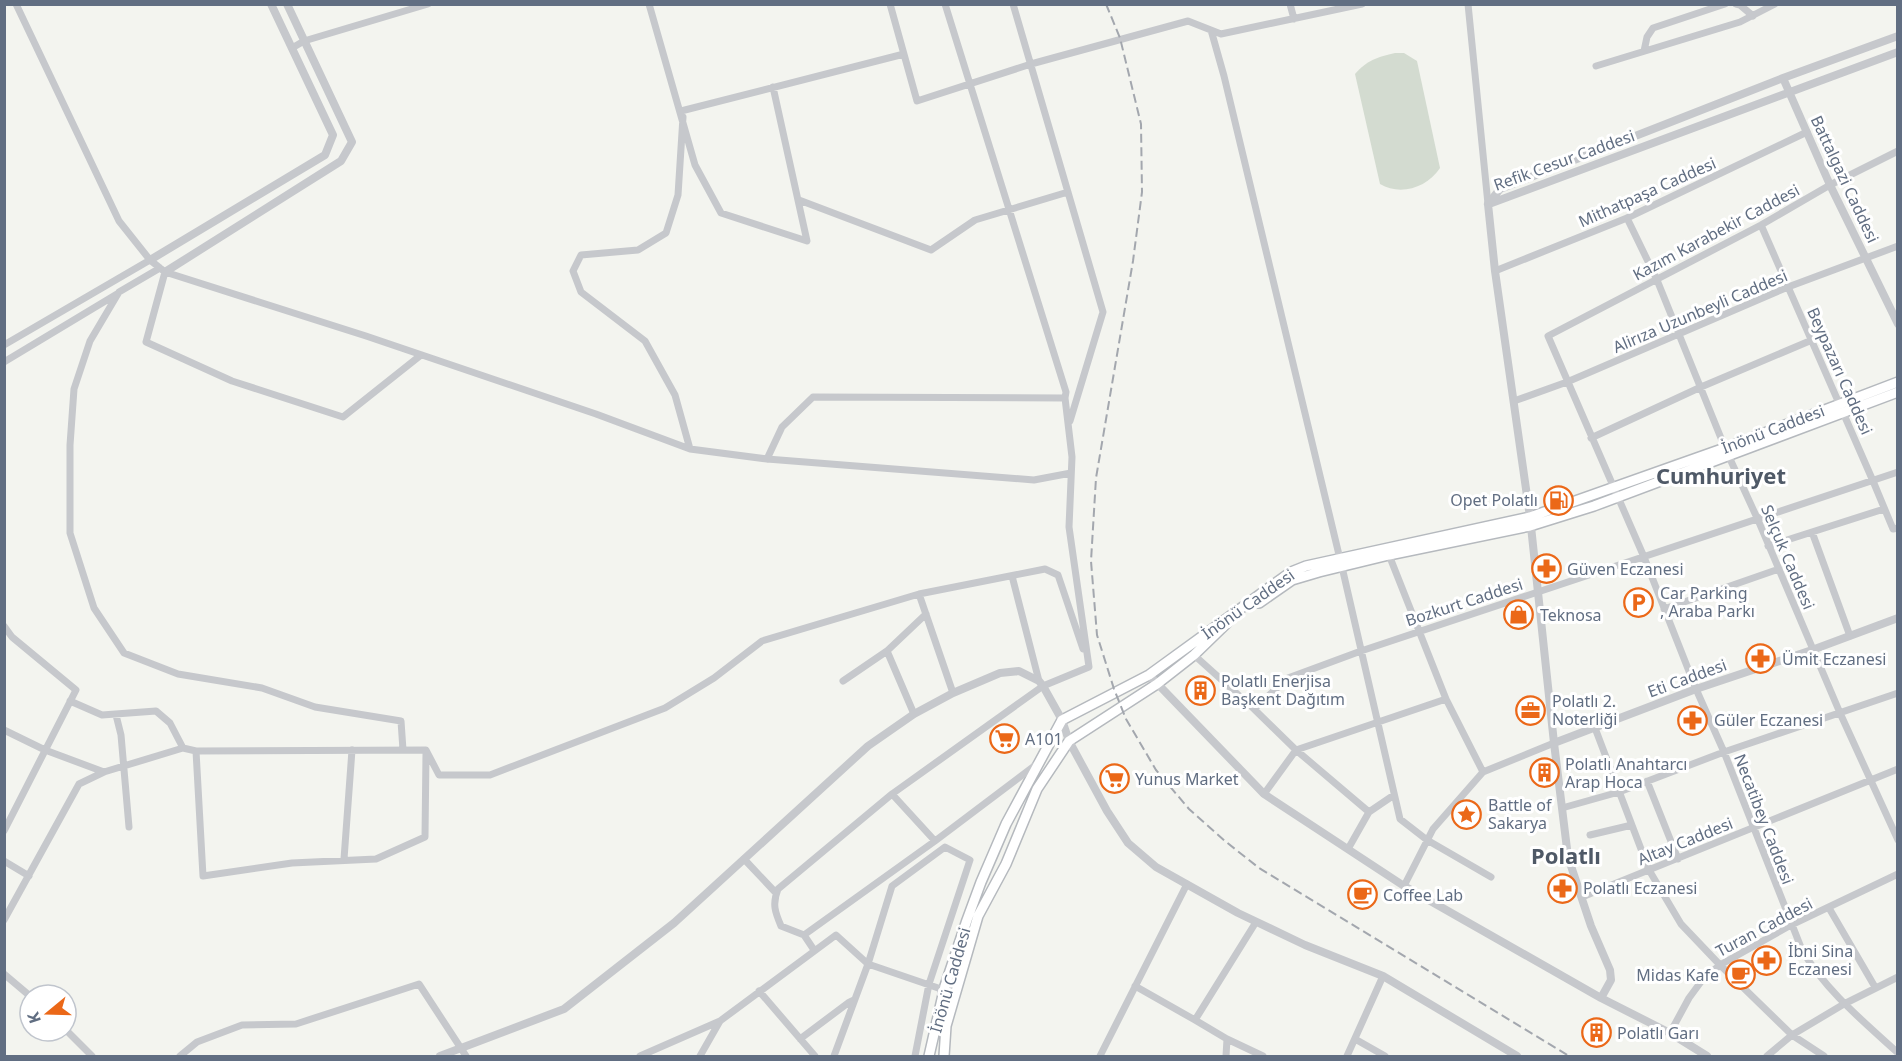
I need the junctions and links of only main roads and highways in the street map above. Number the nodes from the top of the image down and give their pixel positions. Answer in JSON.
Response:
{"nodes":[{"id":1,"x":1898,"y":382,"type":"edge"},
{"id":2,"x":1898,"y":392,"type":"edge"},
{"id":3,"x":1842,"y":408,"type":"junction"},
{"id":4,"x":1530,"y":522,"type":"junction"},
{"id":5,"x":1341,"y":563,"type":"junction"},
{"id":6,"x":929,"y":1056,"type":"edge"},
{"id":7,"x":944,"y":1056,"type":"edge"}],
"edges":[{"from":1,"to":3,"type":"main road","name":"İnönü Caddesi"},
{"from":2,"to":3,"type":"main road","name":"İnönü Caddesi"},
{"from":3,"to":4,"type":"main road","name":"İnönü Caddesi"},
{"from":4,"to":5,"type":"main road","name":"İnönü Caddesi"},
{"from":4,"to":5,"type":"main road","name":"İnönü Caddesi"},
{"from":5,"to":6,"type":"main road","name":"İnönü Caddesi"},
{"from":5,"to":7,"type":"main road","name":"İnönü Caddesi"}]}
